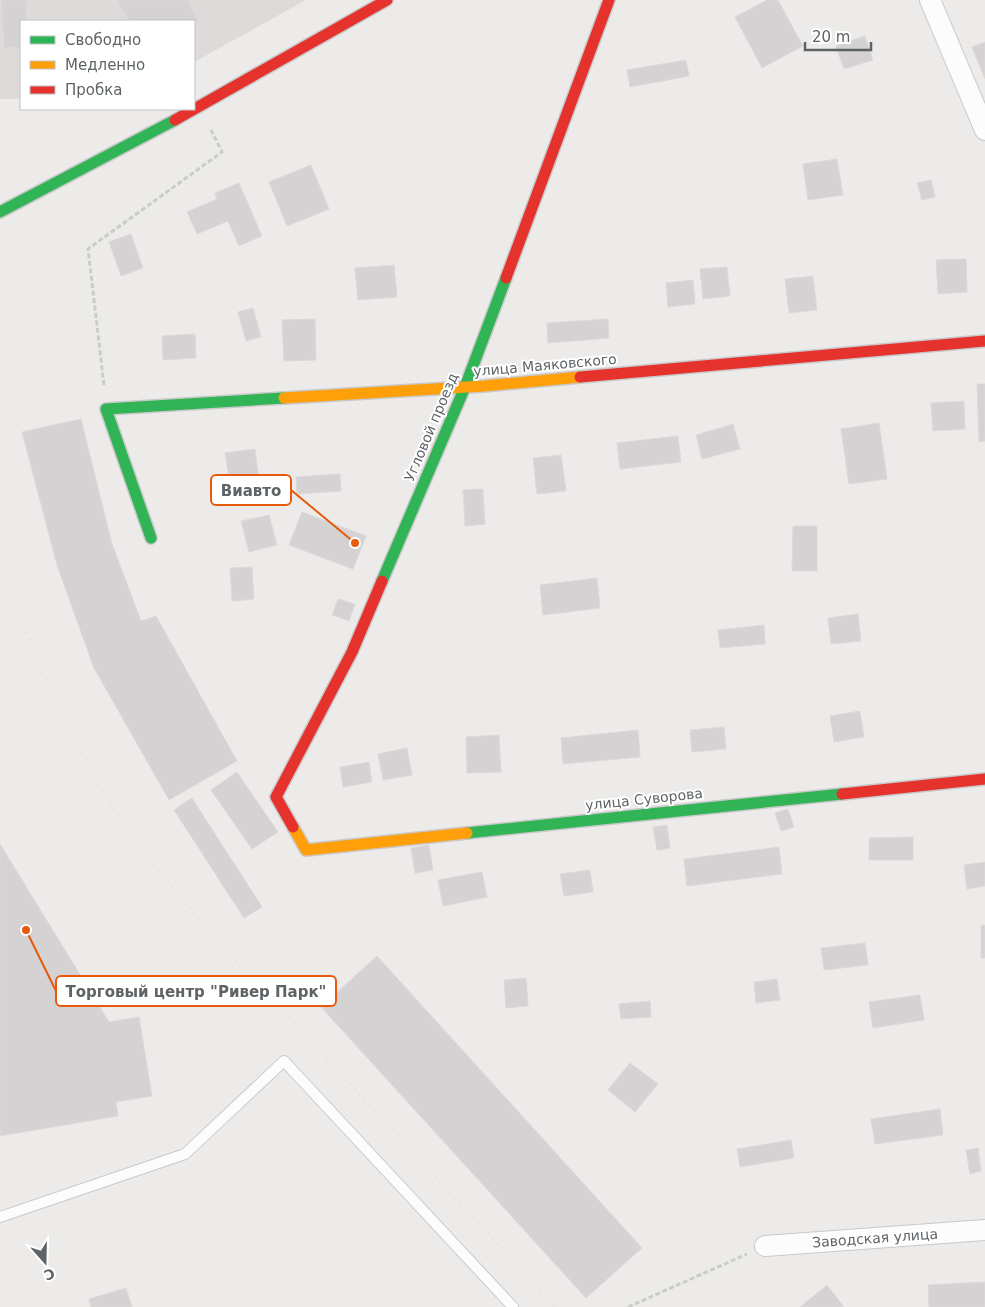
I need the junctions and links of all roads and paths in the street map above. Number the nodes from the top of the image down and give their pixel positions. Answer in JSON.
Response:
{"nodes":[{"id":1,"x":387,"y":0,"type":"edge"},
{"id":2,"x":609,"y":0,"type":"edge"},
{"id":3,"x":930,"y":0,"type":"edge"},
{"id":4,"x":201,"y":106,"type":"junction"},
{"id":5,"x":195,"y":109,"type":"edge"},
{"id":6,"x":193,"y":110,"type":"edge"},
{"id":7,"x":985,"y":130,"type":"edge"},
{"id":8,"x":0,"y":212,"type":"edge"},
{"id":9,"x":985,"y":341,"type":"edge"},
{"id":10,"x":465,"y":387,"type":"junction"},
{"id":11,"x":106,"y":409,"type":"junction"},
{"id":12,"x":150,"y":538,"type":"dead end"},
{"id":13,"x":985,"y":778,"type":"edge"},
{"id":14,"x":306,"y":850,"type":"joint"},
{"id":15,"x":0,"y":1217,"type":"edge"},
{"id":16,"x":985,"y":1230,"type":"edge"},
{"id":17,"x":765,"y":1246,"type":"joint"},
{"id":18,"x":513,"y":1307,"type":"edge"},
{"id":19,"x":628,"y":1307,"type":"edge"}],
"edges":[{"from":1,"to":4,"type":"street"},
{"from":2,"to":10,"type":"street","name":"Угловой проезд"},
{"from":3,"to":7,"type":"street"},
{"from":4,"to":5,"type":"street"},
{"from":4,"to":11,"type":"path"},
{"from":6,"to":8,"type":"street"},
{"from":9,"to":10,"type":"street","name":"улица Маяковского"},
{"from":10,"to":11,"type":"street","name":"улица Маяковского"},
{"from":10,"to":14,"type":"street","name":"Угловой проезд"},
{"from":11,"to":12,"type":"street"},
{"from":13,"to":14,"type":"street","name":"улица Суворова"},
{"from":15,"to":18,"type":"lane"},
{"from":16,"to":17,"type":"street","name":"Заводская улица"},
{"from":17,"to":19,"type":"path"}]}
